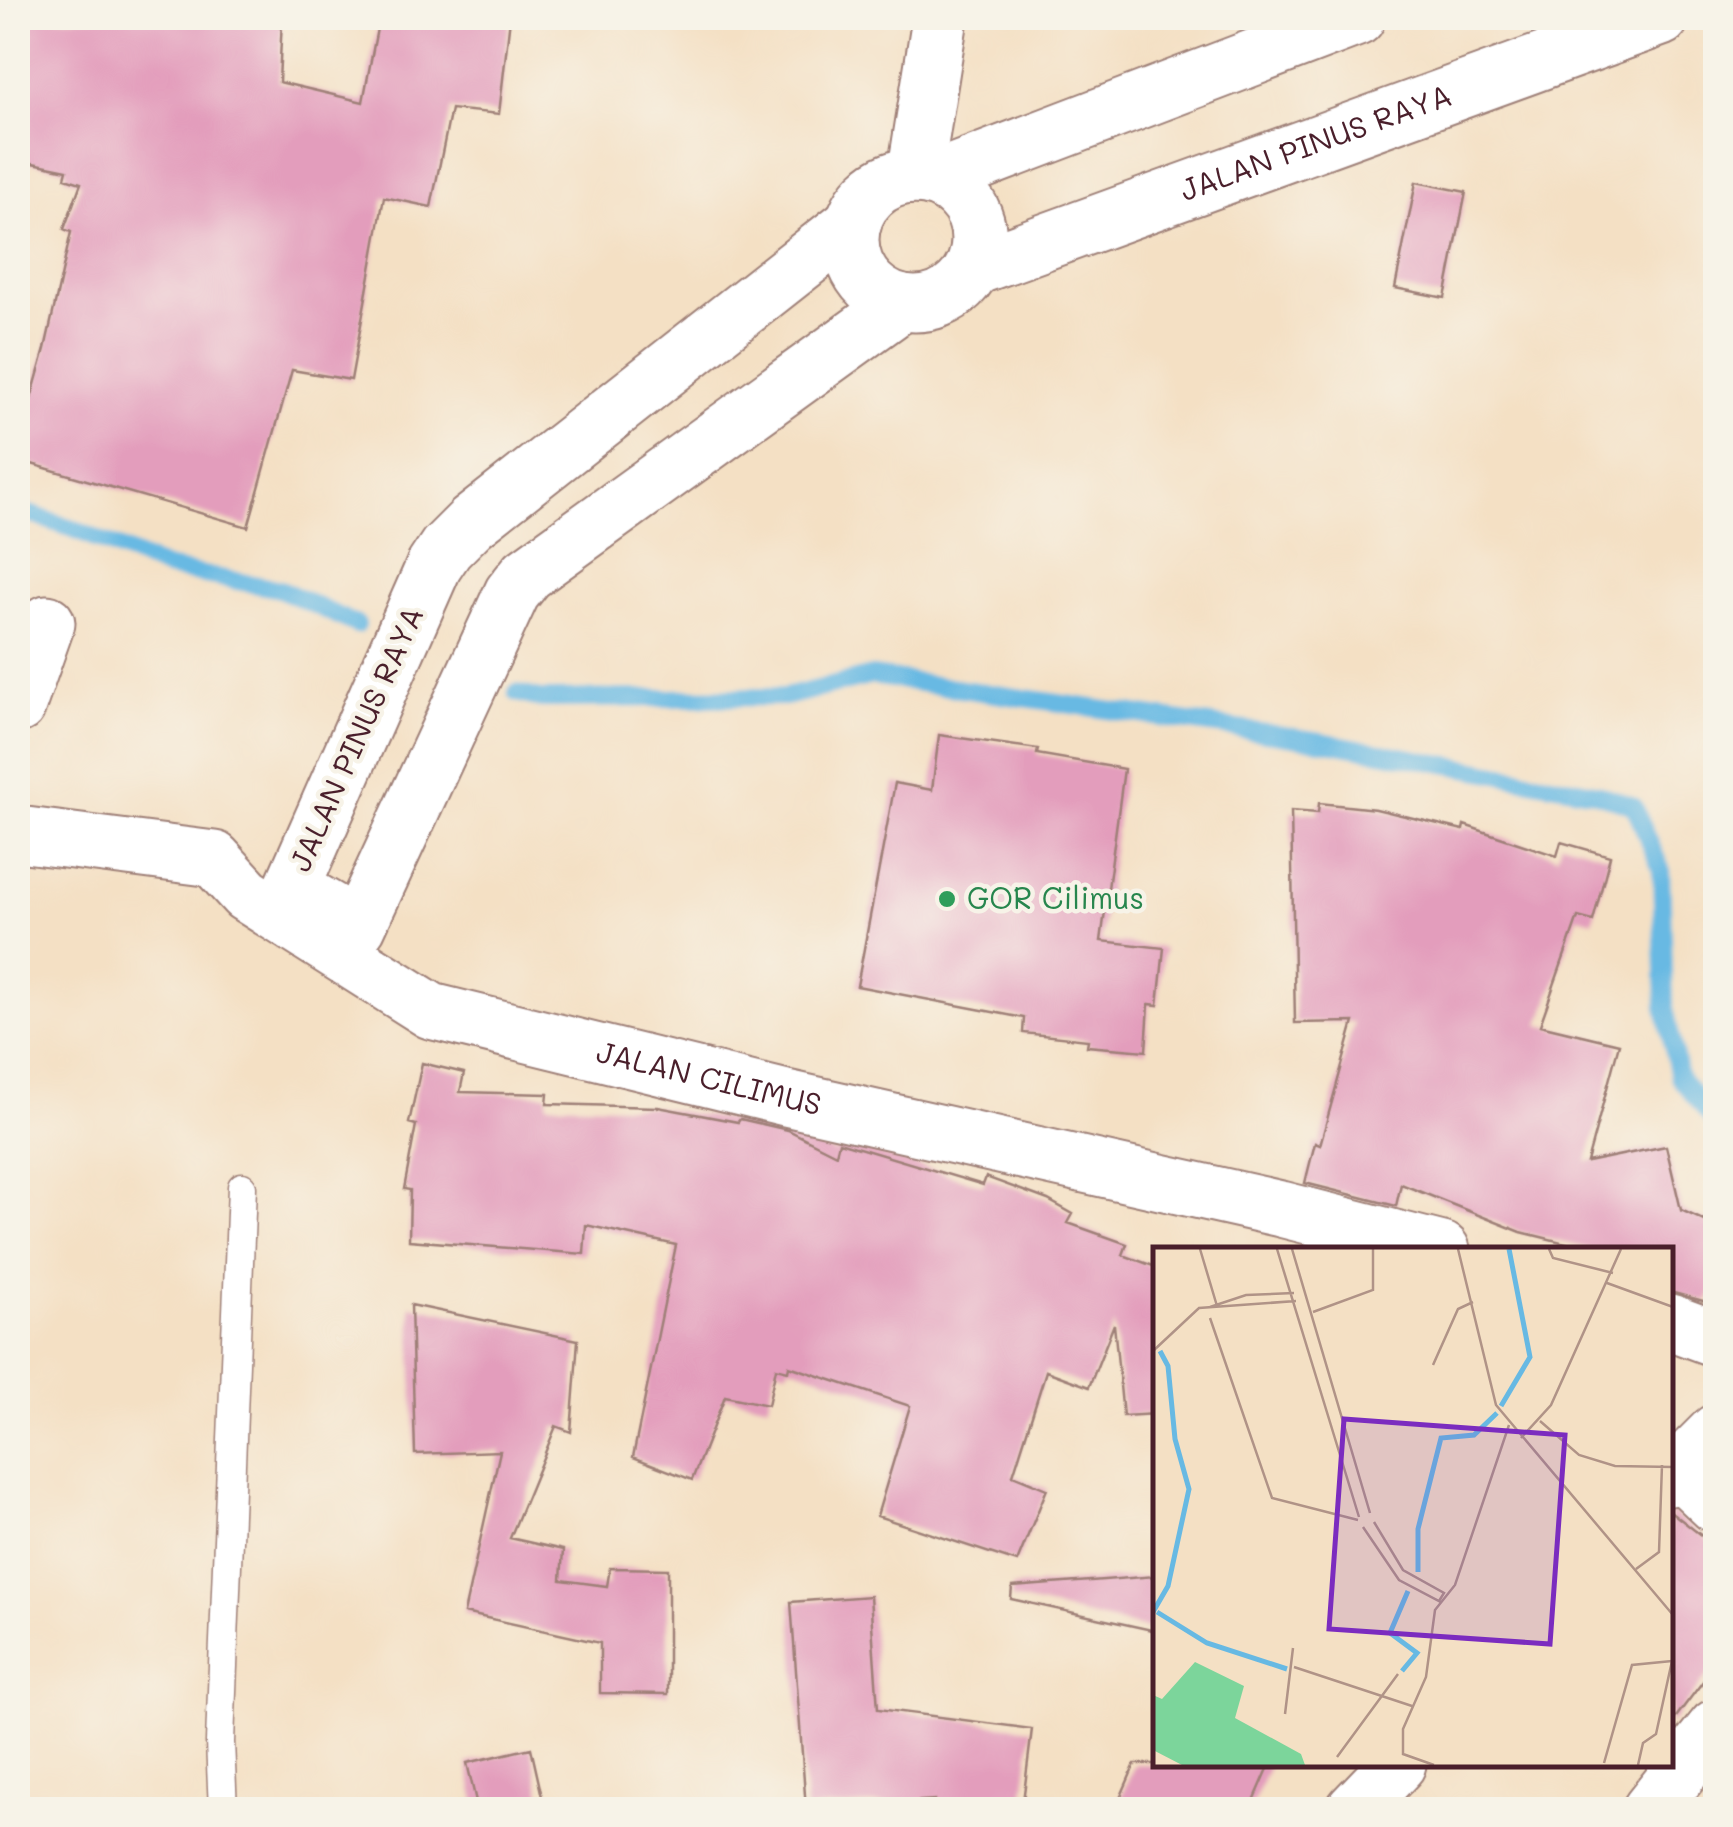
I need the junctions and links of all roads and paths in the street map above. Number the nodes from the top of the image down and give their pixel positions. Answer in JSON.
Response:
{"nodes":[{"id":1,"x":940,"y":18,"type":"edge"},
{"id":2,"x":1357,"y":18,"type":"edge"},
{"id":3,"x":1661,"y":18,"type":"edge"},
{"id":4,"x":1568,"y":33,"type":"edge"},
{"id":5,"x":925,"y":177,"type":"junction"},
{"id":6,"x":854,"y":222,"type":"junction"},
{"id":7,"x":973,"y":268,"type":"junction"},
{"id":8,"x":902,"y":303,"type":"junction"},
{"id":9,"x":47,"y":623,"type":"dead end"},
{"id":10,"x":18,"y":704,"type":"edge"},
{"id":11,"x":18,"y":834,"type":"edge"},
{"id":12,"x":242,"y":1187,"type":"dead end"},
{"id":13,"x":1277,"y":1229,"type":"edge"},
{"id":14,"x":1418,"y":1247,"type":"edge"},
{"id":15,"x":1673,"y":1323,"type":"edge"},
{"id":16,"x":1716,"y":1338,"type":"edge"},
{"id":17,"x":1716,"y":1728,"type":"edge"},
{"id":18,"x":1395,"y":1767,"type":"edge"},
{"id":19,"x":222,"y":1810,"type":"edge"},
{"id":20,"x":1354,"y":1810,"type":"edge"},
{"id":21,"x":1650,"y":1810,"type":"edge"}],
"edges":[{"from":1,"to":5,"type":"street"},
{"from":2,"to":5,"type":"street","name":"JALAN PINUS RAYA"},
{"from":3,"to":4,"type":"street","name":"JALAN PINUS RAYA"},
{"from":4,"to":7,"type":"street","name":"JALAN PINUS RAYA"},
{"from":5,"to":6,"type":"street","name":"JALAN PINUS RAYA"},
{"from":5,"to":7,"type":"street"},
{"from":6,"to":8,"type":"street"},
{"from":6,"to":8,"type":"street","name":"JALAN PINUS RAYA"},
{"from":7,"to":8,"type":"street","name":"JALAN PINUS RAYA"},
{"from":9,"to":10,"type":"street"},
{"from":11,"to":13,"type":"street","name":"JALAN CILIMUS"},
{"from":12,"to":19,"type":"lane"},
{"from":13,"to":14,"type":"street","name":"JALAN CILIMUS"},
{"from":15,"to":16,"type":"street"},
{"from":17,"to":21,"type":"street"},
{"from":18,"to":20,"type":"street"}]}
